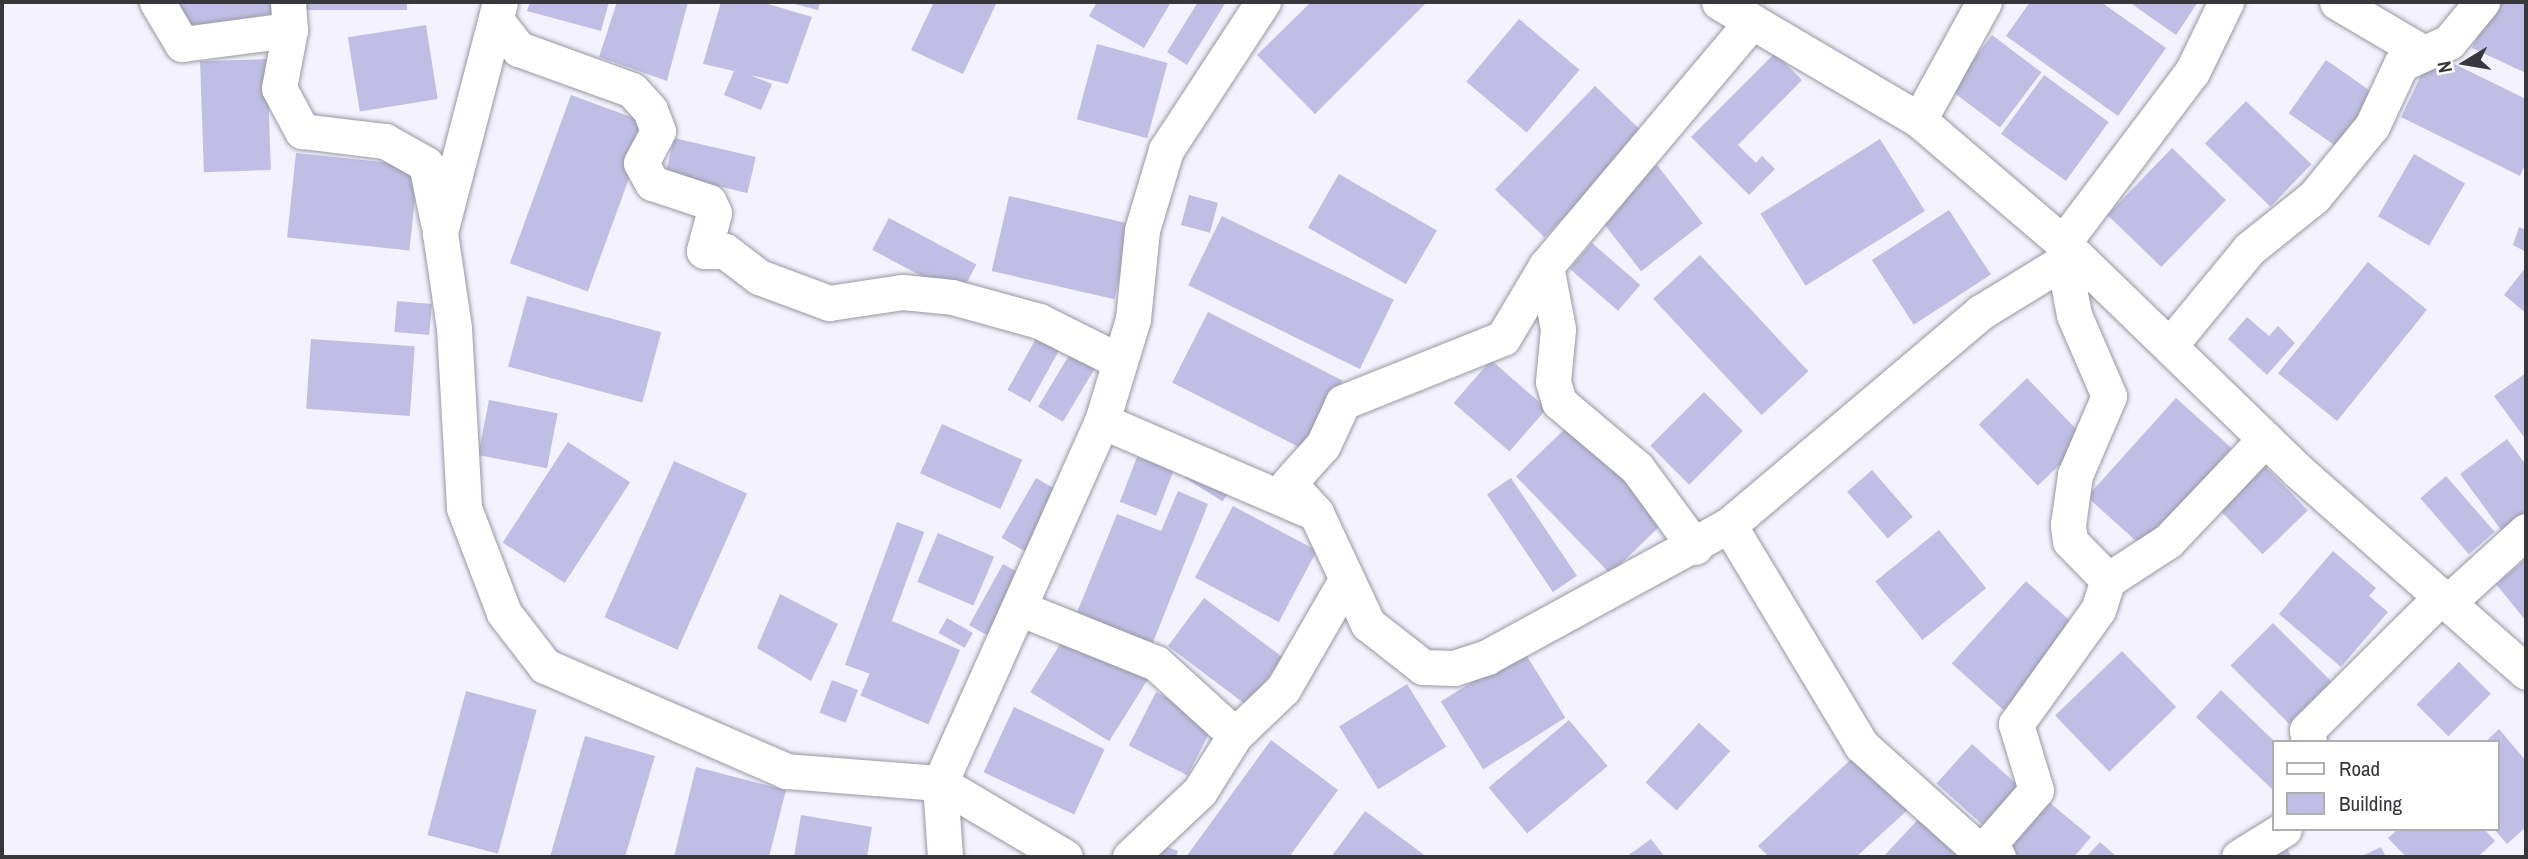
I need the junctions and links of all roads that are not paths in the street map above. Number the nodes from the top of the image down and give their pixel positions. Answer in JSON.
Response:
{"nodes":[{"id":1,"x":157,"y":2,"type":"edge"},
{"id":2,"x":1263,"y":2,"type":"edge"},
{"id":3,"x":1719,"y":2,"type":"edge"},
{"id":4,"x":1984,"y":2,"type":"edge"},
{"id":5,"x":2226,"y":2,"type":"edge"},
{"id":6,"x":2337,"y":2,"type":"edge"},
{"id":7,"x":2482,"y":2,"type":"edge"},
{"id":8,"x":498,"y":11,"type":"edge"},
{"id":9,"x":289,"y":16,"type":"edge"},
{"id":10,"x":1752,"y":21,"type":"junction"},
{"id":11,"x":2421,"y":52,"type":"junction"},
{"id":12,"x":1919,"y":120,"type":"junction"},
{"id":13,"x":440,"y":233,"type":"junction"},
{"id":14,"x":2067,"y":253,"type":"junction"},
{"id":15,"x":1546,"y":266,"type":"junction"},
{"id":16,"x":2170,"y":345,"type":"junction"},
{"id":17,"x":1119,"y":362,"type":"junction"},
{"id":18,"x":1102,"y":421,"type":"junction"},
{"id":19,"x":2265,"y":439,"type":"junction"},
{"id":20,"x":1316,"y":513,"type":"junction"},
{"id":21,"x":1729,"y":525,"type":"junction"},
{"id":22,"x":2526,"y":531,"type":"edge"},
{"id":23,"x":1695,"y":547,"type":"junction"},
{"id":24,"x":1346,"y":580,"type":"junction"},
{"id":25,"x":2108,"y":580,"type":"junction"},
{"id":26,"x":2444,"y":600,"type":"junction"},
{"id":27,"x":1019,"y":608,"type":"junction"},
{"id":28,"x":2526,"y":673,"type":"edge"},
{"id":29,"x":1235,"y":735,"type":"junction"},
{"id":30,"x":2308,"y":740,"type":"edge"},
{"id":31,"x":940,"y":783,"type":"junction"},
{"id":32,"x":2281,"y":831,"type":"edge"},
{"id":33,"x":945,"y":857,"type":"edge"},
{"id":34,"x":1065,"y":857,"type":"edge"},
{"id":35,"x":1130,"y":857,"type":"edge"},
{"id":36,"x":1986,"y":857,"type":"edge"},
{"id":37,"x":1998,"y":857,"type":"edge"},
{"id":38,"x":2239,"y":857,"type":"edge"}],
"edges":[{"from":1,"to":9,"type":"street"},
{"from":2,"to":17,"type":"street"},
{"from":3,"to":10,"type":"street"},
{"from":4,"to":12,"type":"street"},
{"from":5,"to":14,"type":"street"},
{"from":6,"to":11,"type":"street"},
{"from":7,"to":11,"type":"street"},
{"from":8,"to":13,"type":"street"},
{"from":8,"to":17,"type":"street"},
{"from":9,"to":13,"type":"street"},
{"from":10,"to":12,"type":"street"},
{"from":10,"to":15,"type":"street"},
{"from":11,"to":16,"type":"street"},
{"from":12,"to":14,"type":"street"},
{"from":13,"to":31,"type":"street"},
{"from":14,"to":16,"type":"street"},
{"from":14,"to":21,"type":"street"},
{"from":14,"to":25,"type":"street"},
{"from":15,"to":20,"type":"street"},
{"from":15,"to":23,"type":"street"},
{"from":16,"to":19,"type":"street"},
{"from":17,"to":18,"type":"street"},
{"from":18,"to":20,"type":"street"},
{"from":18,"to":27,"type":"street"},
{"from":19,"to":25,"type":"street"},
{"from":19,"to":26,"type":"street"},
{"from":20,"to":24,"type":"street"},
{"from":21,"to":23,"type":"street"},
{"from":21,"to":36,"type":"street"},
{"from":22,"to":26,"type":"street"},
{"from":23,"to":24,"type":"street"},
{"from":24,"to":29,"type":"street"},
{"from":25,"to":37,"type":"street"},
{"from":26,"to":28,"type":"street"},
{"from":26,"to":30,"type":"street"},
{"from":27,"to":29,"type":"street"},
{"from":27,"to":31,"type":"street"},
{"from":29,"to":35,"type":"street"},
{"from":31,"to":33,"type":"street"},
{"from":31,"to":34,"type":"street"},
{"from":32,"to":38,"type":"street"}]}
